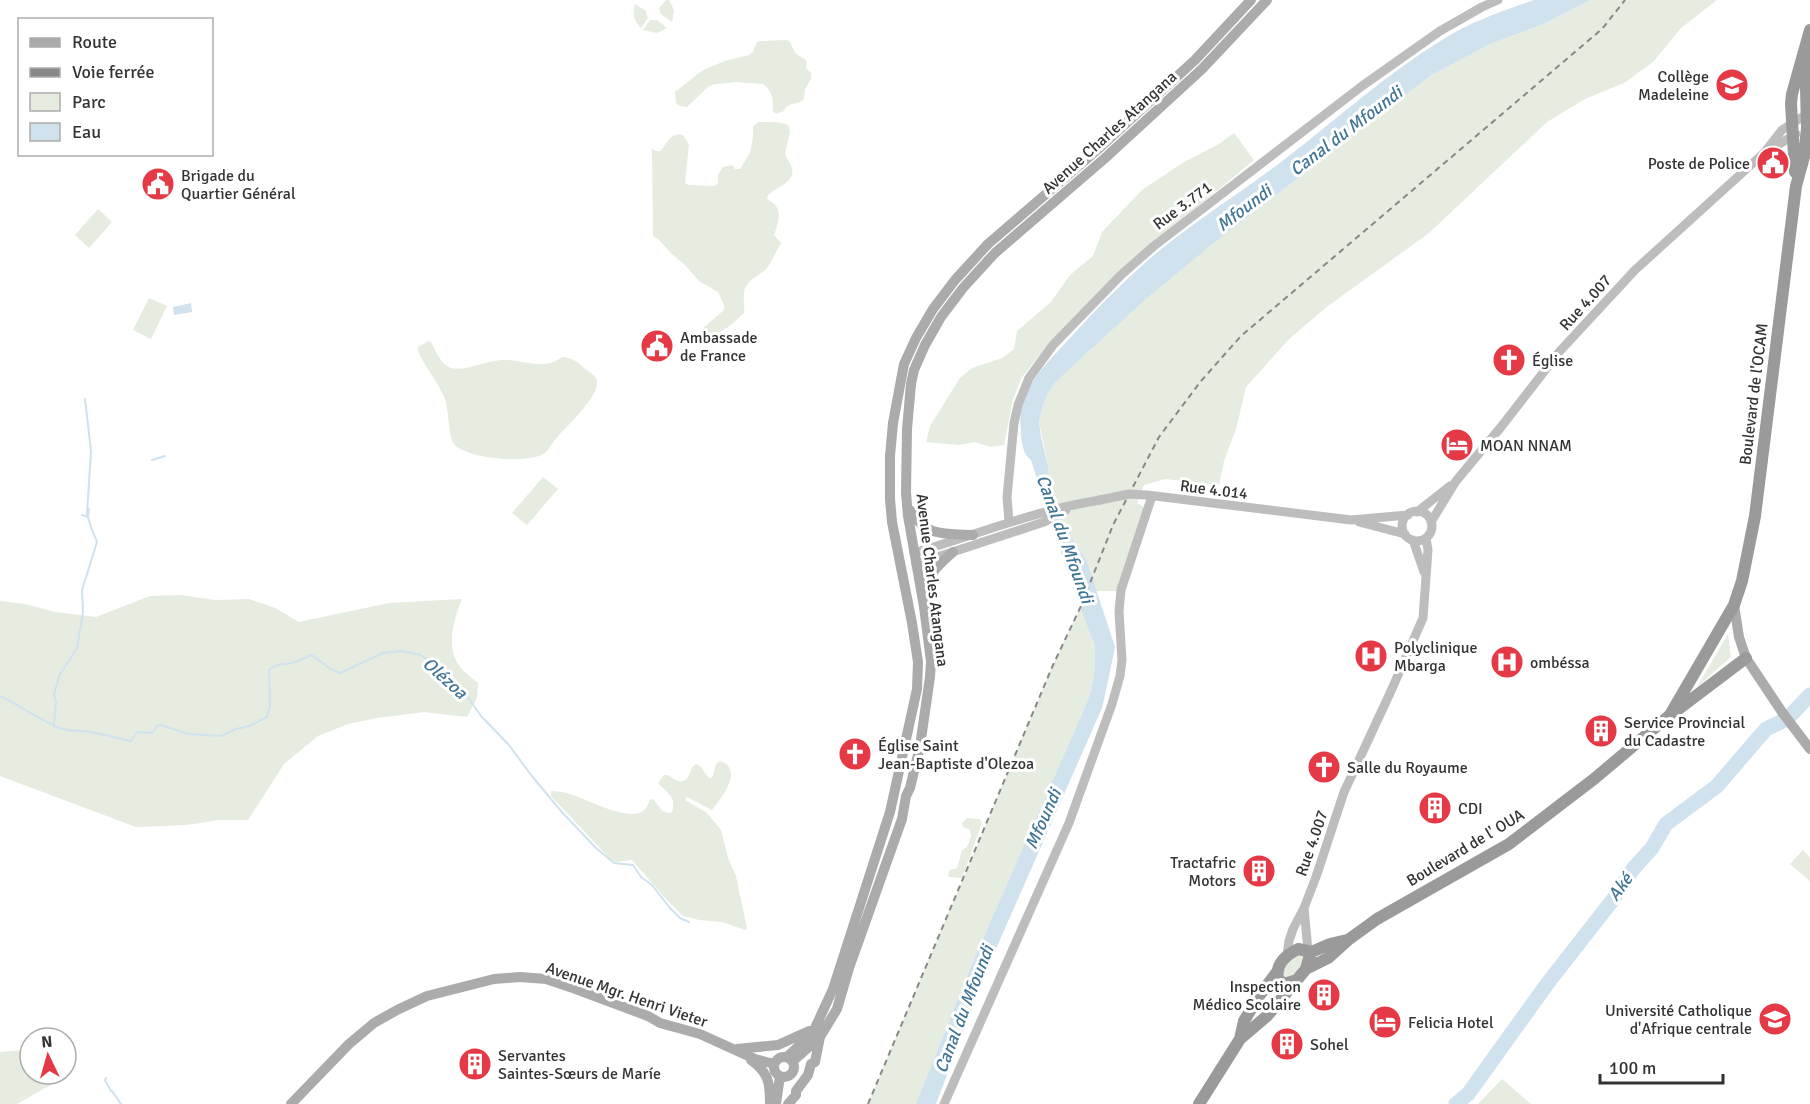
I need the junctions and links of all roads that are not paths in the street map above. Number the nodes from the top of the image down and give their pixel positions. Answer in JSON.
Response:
{"nodes":[{"id":1,"x":1251,"y":0,"type":"edge"},
{"id":2,"x":1267,"y":0,"type":"edge"},
{"id":3,"x":1498,"y":0,"type":"edge"},
{"id":4,"x":1810,"y":30,"type":"edge"},
{"id":5,"x":1805,"y":48,"type":"junction"},
{"id":6,"x":1808,"y":117,"type":"edge"},
{"id":7,"x":1792,"y":124,"type":"junction"},
{"id":8,"x":1796,"y":186,"type":"junction"},
{"id":9,"x":1456,"y":481,"type":"junction"},
{"id":10,"x":1148,"y":495,"type":"junction"},
{"id":11,"x":907,"y":506,"type":"junction"},
{"id":12,"x":1074,"y":506,"type":"junction"},
{"id":13,"x":1417,"y":512,"type":"junction"},
{"id":14,"x":1408,"y":515,"type":"junction"},
{"id":15,"x":1351,"y":520,"type":"junction"},
{"id":16,"x":1009,"y":522,"type":"junction"},
{"id":17,"x":1431,"y":522,"type":"junction"},
{"id":18,"x":973,"y":535,"type":"junction"},
{"id":19,"x":1409,"y":537,"type":"junction"},
{"id":20,"x":1426,"y":538,"type":"junction"},
{"id":21,"x":953,"y":552,"type":"junction"},
{"id":22,"x":909,"y":562,"type":"junction"},
{"id":23,"x":1426,"y":576,"type":"junction"},
{"id":24,"x":1734,"y":605,"type":"junction"},
{"id":25,"x":924,"y":607,"type":"junction"},
{"id":26,"x":1746,"y":658,"type":"junction"},
{"id":27,"x":1671,"y":715,"type":"junction"},
{"id":28,"x":1810,"y":748,"type":"edge"},
{"id":29,"x":1304,"y":908,"type":"junction"},
{"id":30,"x":1348,"y":940,"type":"junction"},
{"id":31,"x":1308,"y":952,"type":"junction"},
{"id":32,"x":1287,"y":955,"type":"junction"},
{"id":33,"x":1277,"y":972,"type":"junction"},
{"id":34,"x":1303,"y":974,"type":"junction"},
{"id":35,"x":817,"y":1033,"type":"junction"},
{"id":36,"x":1240,"y":1039,"type":"junction"},
{"id":37,"x":735,"y":1048,"type":"junction"},
{"id":38,"x":783,"y":1061,"type":"junction"},
{"id":39,"x":783,"y":1076,"type":"junction"},
{"id":40,"x":291,"y":1104,"type":"edge"},
{"id":41,"x":770,"y":1104,"type":"edge"},
{"id":42,"x":776,"y":1104,"type":"edge"},
{"id":43,"x":783,"y":1104,"type":"edge"},
{"id":44,"x":788,"y":1104,"type":"edge"},
{"id":45,"x":944,"y":1104,"type":"edge"},
{"id":46,"x":1199,"y":1104,"type":"edge"}],
"edges":[{"from":1,"to":22,"type":"main road","name":"Avenue Charles Atangana"},
{"from":2,"to":11,"type":"main road","name":"Avenue Charles Atangana"},
{"from":3,"to":16,"type":"main road","name":"Rue 3.771"},
{"from":4,"to":5,"type":"highway","name":"Boulevard de l'OCAM"},
{"from":5,"to":6,"type":"highway","name":"Boulevard de l'OCAM"},
{"from":5,"to":7,"type":"highway","name":"Boulevard de l'OCAM"},
{"from":6,"to":7,"type":"main road","name":"Rue 4.007"},
{"from":6,"to":7,"type":"main road","name":"Rue 4.007"},
{"from":6,"to":8,"type":"highway","name":"Boulevard de l'OCAM"},
{"from":7,"to":8,"type":"highway","name":"Boulevard de l'OCAM"},
{"from":7,"to":9,"type":"main road","name":"Rue 4.007"},
{"from":8,"to":24,"type":"highway","name":"Boulevard de l'OCAM"},
{"from":9,"to":13,"type":"main road"},
{"from":9,"to":17,"type":"main road","name":"Rue 4.007"},
{"from":10,"to":12,"type":"main road","name":"Rue 4.014","bridge":true},
{"from":10,"to":15,"type":"main road","name":"Rue 4.014"},
{"from":10,"to":45,"type":"main road"},
{"from":11,"to":18,"type":"main road"},
{"from":11,"to":22,"type":"main road","name":"Avenue Charles Atangana"},
{"from":12,"to":16,"type":"main road","name":"Rue 4.014"},
{"from":12,"to":21,"type":"main road","name":"Rue 4.014"},
{"from":13,"to":14,"type":"main road"},
{"from":13,"to":17,"type":"main road"},
{"from":14,"to":15,"type":"main road"},
{"from":14,"to":19,"type":"main road"},
{"from":15,"to":19,"type":"main road"},
{"from":16,"to":18,"type":"main road","name":"Rue 4.014"},
{"from":17,"to":20,"type":"main road"},
{"from":18,"to":22,"type":"main road","name":"Rue 4.014"},
{"from":19,"to":20,"type":"main road"},
{"from":19,"to":23,"type":"main road"},
{"from":20,"to":23,"type":"main road","name":"Rue 4.007"},
{"from":21,"to":22,"type":"main road","name":"Rue 4.014"},
{"from":21,"to":25,"type":"main road"},
{"from":22,"to":25,"type":"main road","name":"Avenue Charles Atangana"},
{"from":22,"to":35,"type":"main road","name":"Avenue Charles Atangana"},
{"from":23,"to":29,"type":"main road","name":"Rue 4.007"},
{"from":24,"to":26,"type":"main road"},
{"from":24,"to":27,"type":"highway","name":"Boulevard de l' OUA"},
{"from":25,"to":35,"type":"main road","name":"Avenue Charles Atangana"},
{"from":26,"to":27,"type":"highway"},
{"from":26,"to":28,"type":"main road"},
{"from":27,"to":30,"type":"highway","name":"Boulevard de l' OUA"},
{"from":29,"to":31,"type":"main road"},
{"from":29,"to":32,"type":"main road","name":"Rue 4.007"},
{"from":30,"to":31,"type":"highway"},
{"from":30,"to":34,"type":"highway","name":"Boulevard de l' OUA"},
{"from":31,"to":32,"type":"highway"},
{"from":31,"to":34,"type":"highway"},
{"from":32,"to":33,"type":"highway"},
{"from":33,"to":34,"type":"highway"},
{"from":33,"to":36,"type":"highway"},
{"from":34,"to":36,"type":"highway","name":"Boulevard de l' OUA"},
{"from":35,"to":37,"type":"main road"},
{"from":35,"to":38,"type":"main road","name":"Avenue Charles Atangana"},
{"from":35,"to":44,"type":"main road"},
{"from":36,"to":46,"type":"highway","name":"Boulevard de l' OUA"},
{"from":37,"to":38,"type":"main road"},
{"from":37,"to":40,"type":"main road","name":"Avenue Mgr. Henri Vieter"},
{"from":37,"to":41,"type":"main road"},
{"from":38,"to":39,"type":"main road"},
{"from":38,"to":39,"type":"main road"},
{"from":39,"to":42,"type":"main road"},
{"from":39,"to":43,"type":"main road"}]}
